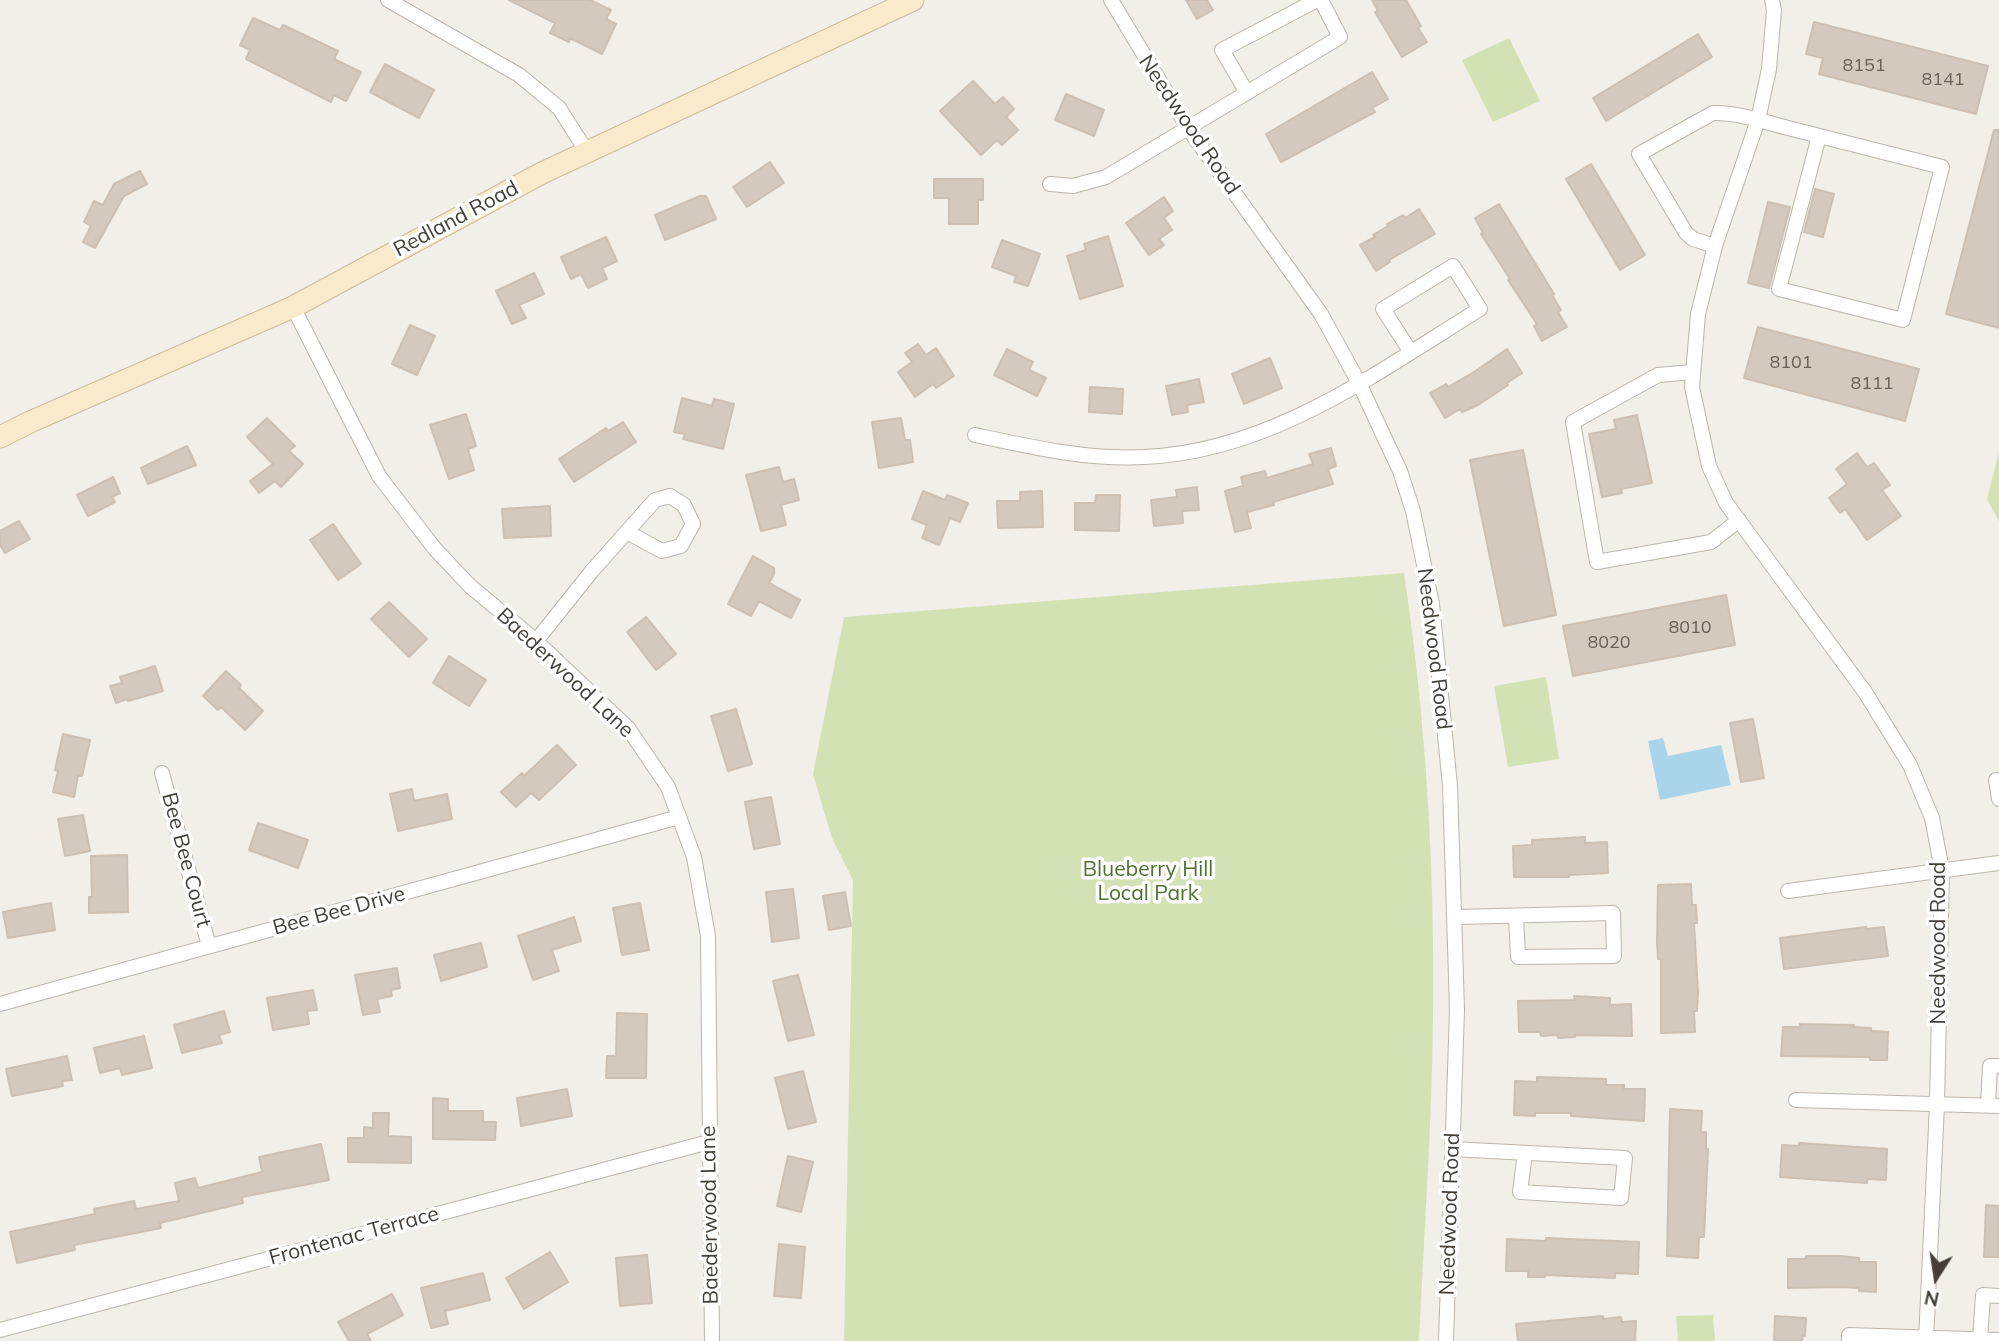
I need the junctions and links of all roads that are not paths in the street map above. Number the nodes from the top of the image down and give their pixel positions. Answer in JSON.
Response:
{"nodes":[{"id":1,"x":388,"y":0,"type":"edge"},
{"id":2,"x":913,"y":0,"type":"edge"},
{"id":3,"x":1111,"y":0,"type":"edge"},
{"id":4,"x":1319,"y":0,"type":"edge"},
{"id":5,"x":1772,"y":0,"type":"edge"},
{"id":6,"x":1247,"y":93,"type":"junction"},
{"id":7,"x":1758,"y":120,"type":"junction"},
{"id":8,"x":1188,"y":128,"type":"junction"},
{"id":9,"x":1819,"y":136,"type":"junction"},
{"id":10,"x":587,"y":152,"type":"junction"},
{"id":11,"x":1050,"y":184,"type":"dead end"},
{"id":12,"x":1715,"y":246,"type":"junction"},
{"id":13,"x":293,"y":307,"type":"junction"},
{"id":14,"x":1410,"y":351,"type":"junction"},
{"id":15,"x":1692,"y":372,"type":"junction"},
{"id":16,"x":1359,"y":383,"type":"junction"},
{"id":17,"x":975,"y":435,"type":"dead end"},
{"id":18,"x":0,"y":437,"type":"edge"},
{"id":19,"x":1739,"y":520,"type":"junction"},
{"id":20,"x":627,"y":532,"type":"junction"},
{"id":21,"x":536,"y":641,"type":"junction"},
{"id":22,"x":162,"y":773,"type":"dead end"},
{"id":23,"x":1996,"y":780,"type":"dead end"},
{"id":24,"x":1999,"y":799,"type":"edge"},
{"id":25,"x":679,"y":817,"type":"junction"},
{"id":26,"x":1999,"y":863,"type":"edge"},
{"id":27,"x":1942,"y":870,"type":"junction"},
{"id":28,"x":1788,"y":891,"type":"dead end"},
{"id":29,"x":1516,"y":916,"type":"junction"},
{"id":30,"x":1455,"y":918,"type":"junction"},
{"id":31,"x":209,"y":947,"type":"junction"},
{"id":32,"x":0,"y":1004,"type":"edge"},
{"id":33,"x":1999,"y":1066,"type":"edge"},
{"id":34,"x":1796,"y":1100,"type":"dead end"},
{"id":35,"x":1937,"y":1104,"type":"junction"},
{"id":36,"x":1994,"y":1105,"type":"edge"},
{"id":37,"x":709,"y":1142,"type":"junction"},
{"id":38,"x":1452,"y":1149,"type":"junction"},
{"id":39,"x":1525,"y":1153,"type":"junction"},
{"id":40,"x":1999,"y":1296,"type":"edge"},
{"id":41,"x":0,"y":1330,"type":"edge"},
{"id":42,"x":1926,"y":1339,"type":"edge"},
{"id":43,"x":1980,"y":1339,"type":"edge"},
{"id":44,"x":1999,"y":1340,"type":"edge"},
{"id":45,"x":712,"y":1341,"type":"edge"},
{"id":46,"x":1447,"y":1341,"type":"edge"},
{"id":47,"x":1849,"y":1341,"type":"edge"}],
"edges":[{"from":1,"to":10,"type":"street"},
{"from":2,"to":10,"type":"main road","name":"Redland Road"},
{"from":3,"to":8,"type":"street","name":"Needwood Road"},
{"from":4,"to":6,"type":"street"},
{"from":4,"to":6,"type":"street"},
{"from":5,"to":7,"type":"street","name":"Needwood Road"},
{"from":6,"to":8,"type":"street"},
{"from":7,"to":9,"type":"street"},
{"from":7,"to":12,"type":"street","name":"Needwood Road"},
{"from":7,"to":12,"type":"street"},
{"from":8,"to":11,"type":"street"},
{"from":8,"to":16,"type":"street","name":"Needwood Road"},
{"from":9,"to":9,"type":"street"},
{"from":10,"to":13,"type":"main road","name":"Redland Road"},
{"from":12,"to":15,"type":"street","name":"Needwood Road"},
{"from":13,"to":18,"type":"main road","name":"Redland Road"},
{"from":13,"to":21,"type":"street","name":"Baederwood Lane"},
{"from":14,"to":14,"type":"street"},
{"from":14,"to":16,"type":"street"},
{"from":15,"to":19,"type":"street","name":"Needwood Road"},
{"from":15,"to":19,"type":"street"},
{"from":16,"to":17,"type":"street"},
{"from":16,"to":30,"type":"street","name":"Needwood Road"},
{"from":19,"to":27,"type":"street","name":"Needwood Road"},
{"from":20,"to":20,"type":"street"},
{"from":20,"to":21,"type":"street"},
{"from":21,"to":25,"type":"street","name":"Baederwood Lane"},
{"from":22,"to":31,"type":"street","name":"Bee Bee Court"},
{"from":23,"to":24,"type":"street"},
{"from":25,"to":31,"type":"street","name":"Bee Bee Drive"},
{"from":25,"to":37,"type":"street","name":"Baederwood Lane"},
{"from":26,"to":27,"type":"street"},
{"from":27,"to":28,"type":"street"},
{"from":27,"to":35,"type":"street","name":"Needwood Road"},
{"from":29,"to":29,"type":"street"},
{"from":29,"to":30,"type":"street"},
{"from":30,"to":38,"type":"street","name":"Needwood Road"},
{"from":31,"to":32,"type":"street","name":"Bee Bee Drive"},
{"from":33,"to":36,"type":"street"},
{"from":34,"to":35,"type":"street"},
{"from":35,"to":36,"type":"street"},
{"from":35,"to":42,"type":"street","name":"Needwood Road"},
{"from":37,"to":41,"type":"street","name":"Frontenac Terrace"},
{"from":37,"to":45,"type":"street","name":"Baederwood Lane"},
{"from":38,"to":39,"type":"street"},
{"from":38,"to":46,"type":"street","name":"Needwood Road"},
{"from":39,"to":39,"type":"street"},
{"from":40,"to":43,"type":"street"},
{"from":42,"to":43,"type":"street"},
{"from":42,"to":47,"type":"street"},
{"from":43,"to":44,"type":"street"}]}
